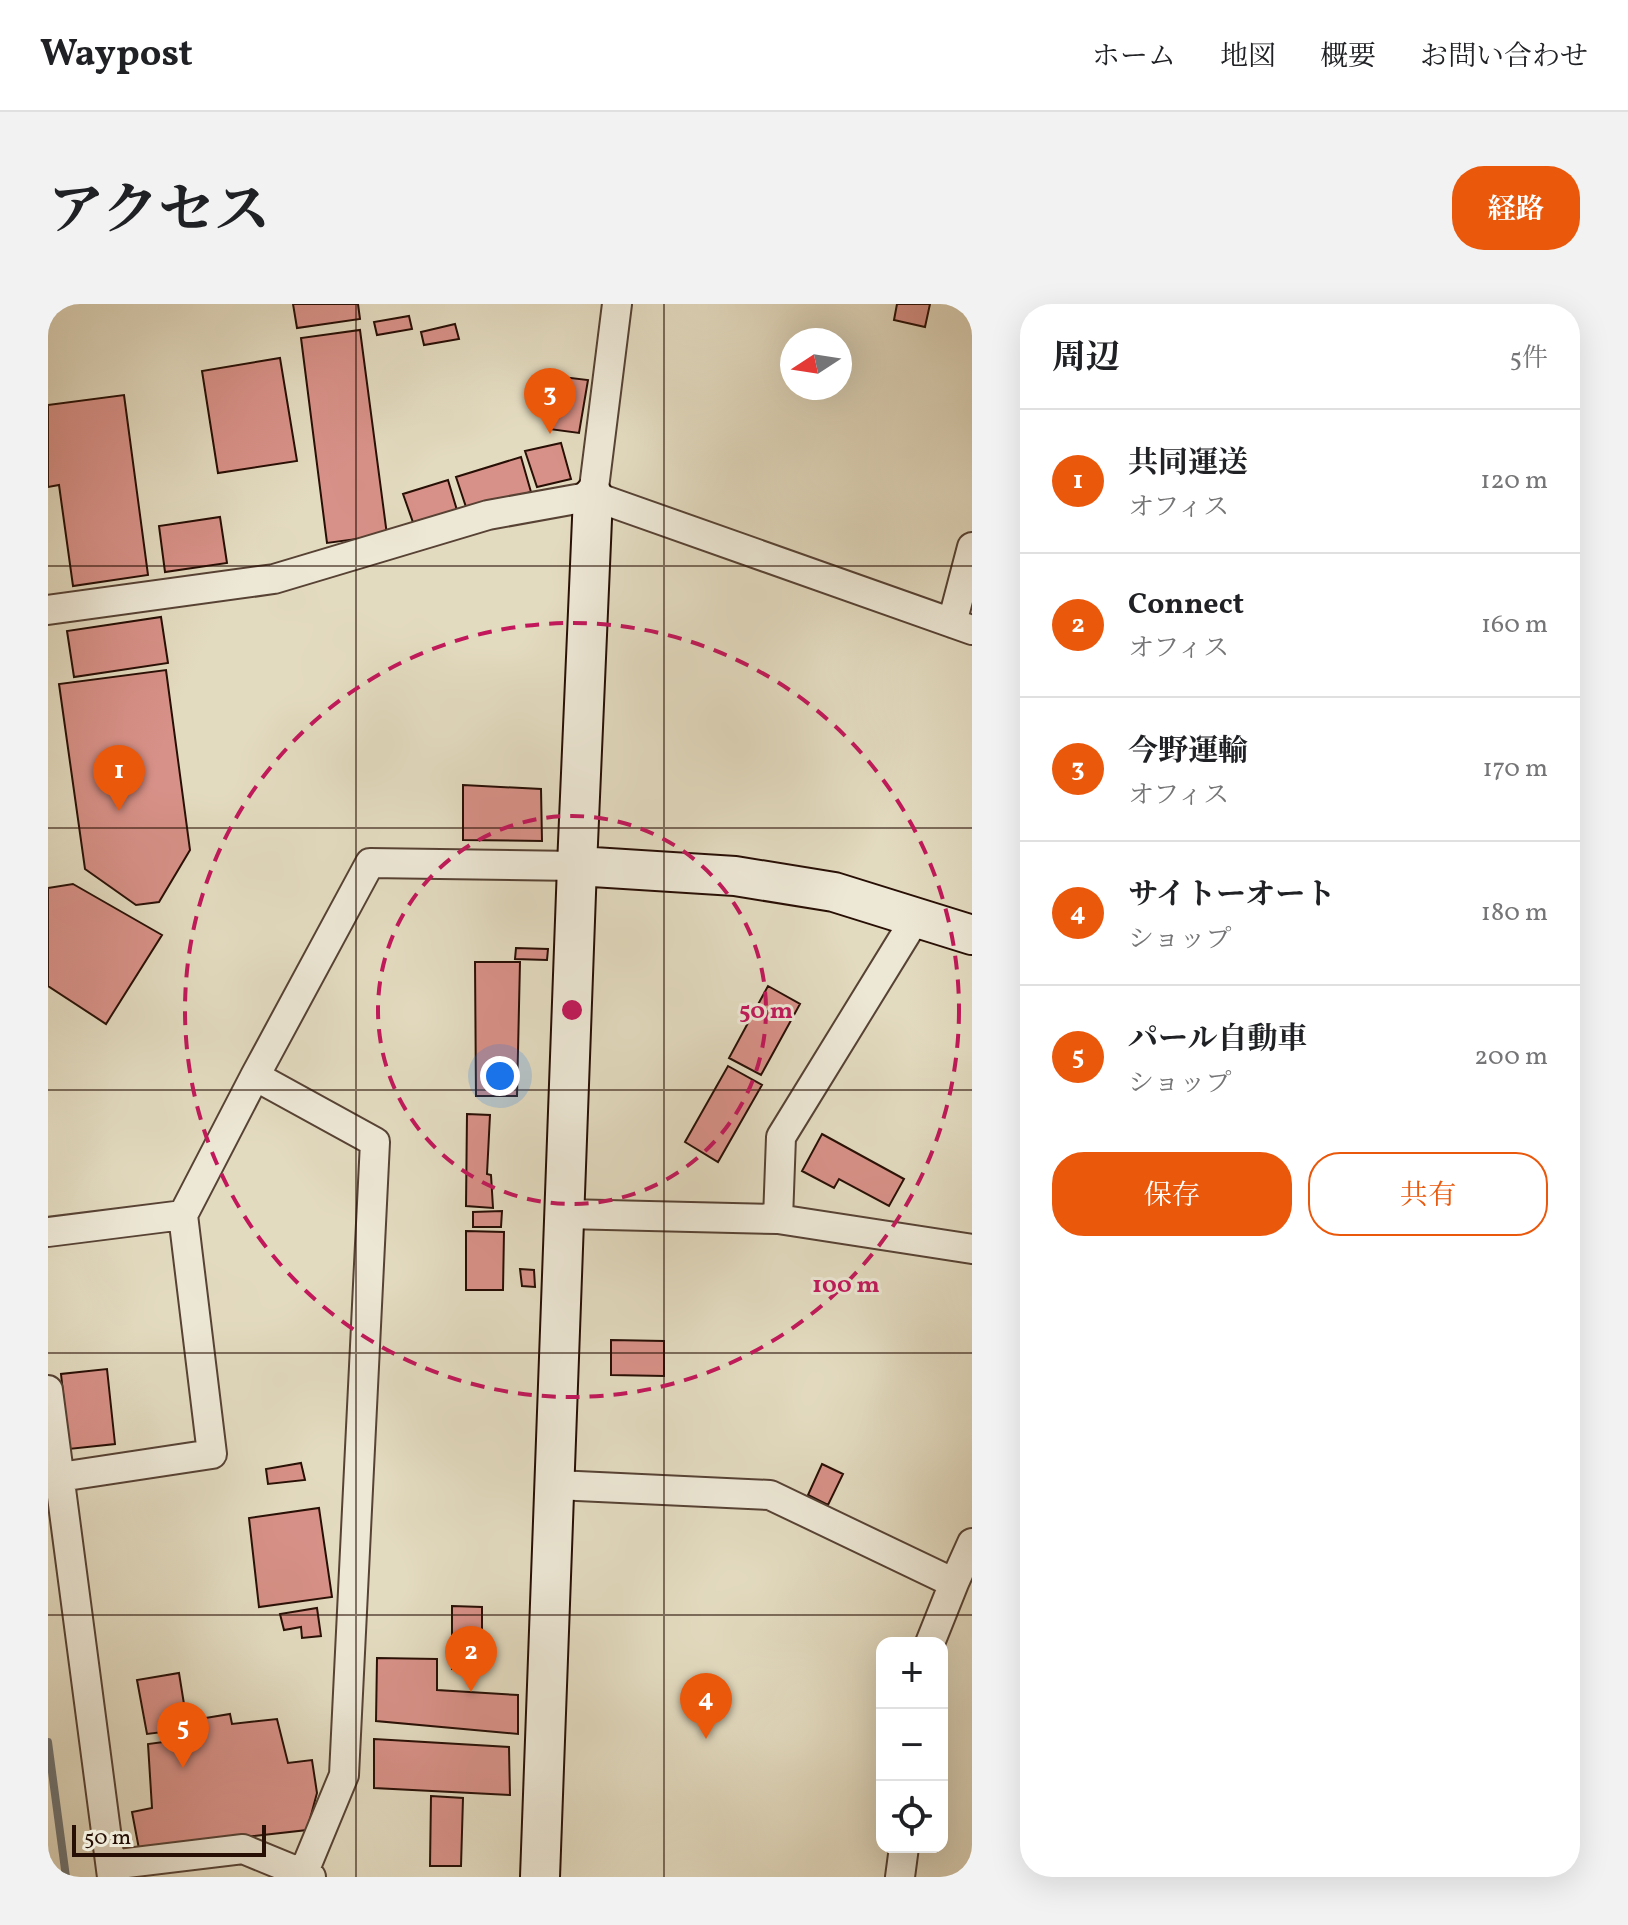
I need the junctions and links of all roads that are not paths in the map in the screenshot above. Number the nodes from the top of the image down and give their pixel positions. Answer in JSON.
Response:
{"nodes":[{"id":1,"x":617,"y":304,"type":"edge"},
{"id":2,"x":593,"y":496,"type":"junction"},
{"id":3,"x":972,"y":547,"type":"edge"},
{"id":4,"x":48,"y":610,"type":"edge"},
{"id":5,"x":962,"y":626,"type":"edge"},
{"id":6,"x":577,"y":866,"type":"junction"},
{"id":7,"x":917,"y":916,"type":"junction"},
{"id":8,"x":972,"y":935,"type":"edge"},
{"id":9,"x":255,"y":1076,"type":"junction"},
{"id":10,"x":565,"y":1214,"type":"junction"},
{"id":11,"x":183,"y":1215,"type":"junction"},
{"id":12,"x":778,"y":1219,"type":"junction"},
{"id":13,"x":48,"y":1232,"type":"edge"},
{"id":14,"x":972,"y":1249,"type":"edge"},
{"id":15,"x":48,"y":1390,"type":"edge"},
{"id":16,"x":60,"y":1477,"type":"junction"},
{"id":17,"x":556,"y":1485,"type":"junction"},
{"id":18,"x":972,"y":1543,"type":"edge"},
{"id":19,"x":954,"y":1583,"type":"junction"},
{"id":20,"x":932,"y":1637,"type":"edge"},
{"id":21,"x":903,"y":1853,"type":"edge"},
{"id":22,"x":111,"y":1871,"type":"edge"},
{"id":23,"x":307,"y":1875,"type":"edge"},
{"id":24,"x":540,"y":1877,"type":"edge"},
{"id":25,"x":900,"y":1877,"type":"edge"}],
"edges":[{"from":1,"to":2,"type":"street"},
{"from":2,"to":4,"type":"street"},
{"from":2,"to":5,"type":"street"},
{"from":2,"to":6,"type":"street"},
{"from":3,"to":5,"type":"street"},
{"from":6,"to":7,"type":"street"},
{"from":6,"to":9,"type":"street"},
{"from":6,"to":10,"type":"street"},
{"from":7,"to":8,"type":"street"},
{"from":7,"to":12,"type":"street"},
{"from":9,"to":11,"type":"street"},
{"from":9,"to":23,"type":"street"},
{"from":10,"to":12,"type":"street"},
{"from":10,"to":17,"type":"street"},
{"from":11,"to":13,"type":"street"},
{"from":11,"to":16,"type":"street"},
{"from":12,"to":14,"type":"street"},
{"from":15,"to":16,"type":"street"},
{"from":16,"to":22,"type":"street"},
{"from":17,"to":19,"type":"street"},
{"from":17,"to":24,"type":"street"},
{"from":18,"to":19,"type":"street"},
{"from":19,"to":20,"type":"street"},
{"from":21,"to":25,"type":"street"},
{"from":22,"to":23,"type":"street"}]}
